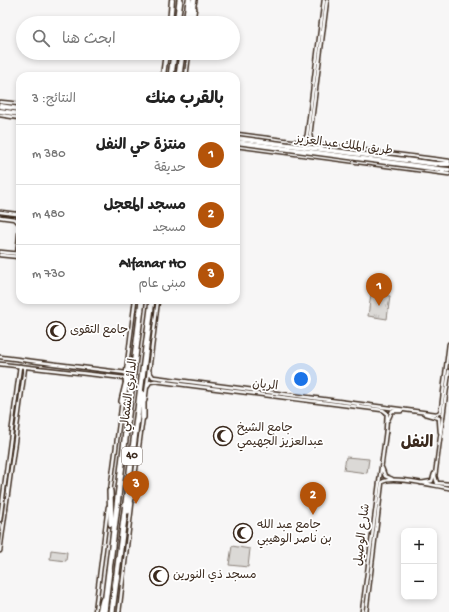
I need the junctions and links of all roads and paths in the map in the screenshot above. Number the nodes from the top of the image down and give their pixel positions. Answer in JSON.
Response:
{"nodes":[{"id":1,"x":172,"y":0,"type":"edge"},
{"id":2,"x":189,"y":0,"type":"edge"},
{"id":3,"x":195,"y":0,"type":"edge"},
{"id":4,"x":324,"y":0,"type":"edge"},
{"id":5,"x":327,"y":0,"type":"edge"},
{"id":6,"x":180,"y":2,"type":"edge"},
{"id":7,"x":324,"y":13,"type":"junction"},
{"id":8,"x":171,"y":16,"type":"edge"},
{"id":9,"x":176,"y":16,"type":"edge"},
{"id":10,"x":178,"y":16,"type":"edge"},
{"id":11,"x":187,"y":16,"type":"edge"},
{"id":12,"x":191,"y":16,"type":"edge"},
{"id":13,"x":194,"y":16,"type":"edge"},
{"id":14,"x":165,"y":60,"type":"edge"},
{"id":15,"x":173,"y":60,"type":"edge"},
{"id":16,"x":181,"y":60,"type":"edge"},
{"id":17,"x":188,"y":60,"type":"edge"},
{"id":18,"x":164,"y":72,"type":"edge"},
{"id":19,"x":172,"y":72,"type":"edge"},
{"id":20,"x":180,"y":72,"type":"edge"},
{"id":21,"x":187,"y":72,"type":"edge"},
{"id":22,"x":0,"y":102,"type":"edge"},
{"id":23,"x":16,"y":104,"type":"edge"},
{"id":24,"x":0,"y":106,"type":"edge"},
{"id":25,"x":0,"y":111,"type":"edge"},
{"id":26,"x":16,"y":114,"type":"edge"},
{"id":27,"x":16,"y":114,"type":"edge"},
{"id":28,"x":0,"y":115,"type":"edge"},
{"id":29,"x":16,"y":115,"type":"edge"},
{"id":30,"x":240,"y":135,"type":"edge"},
{"id":31,"x":308,"y":135,"type":"junction"},
{"id":32,"x":240,"y":139,"type":"edge"},
{"id":33,"x":240,"y":143,"type":"edge"},
{"id":34,"x":303,"y":143,"type":"junction"},
{"id":35,"x":312,"y":144,"type":"junction"},
{"id":36,"x":240,"y":147,"type":"edge"},
{"id":37,"x":374,"y":152,"type":"junction"},
{"id":38,"x":366,"y":153,"type":"dead end"},
{"id":39,"x":353,"y":160,"type":"dead end"},
{"id":40,"x":348,"y":161,"type":"junction"},
{"id":41,"x":364,"y":161,"type":"dead end"},
{"id":42,"x":449,"y":161,"type":"edge"},
{"id":43,"x":368,"y":164,"type":"junction"},
{"id":44,"x":449,"y":164,"type":"edge"},
{"id":45,"x":449,"y":170,"type":"edge"},
{"id":46,"x":449,"y":174,"type":"edge"},
{"id":47,"x":0,"y":212,"type":"edge"},
{"id":48,"x":16,"y":214,"type":"edge"},
{"id":49,"x":0,"y":217,"type":"edge"},
{"id":50,"x":15,"y":219,"type":"edge"},
{"id":51,"x":0,"y":252,"type":"edge"},
{"id":52,"x":0,"y":255,"type":"edge"},
{"id":53,"x":16,"y":255,"type":"edge"},
{"id":54,"x":16,"y":256,"type":"edge"},
{"id":55,"x":135,"y":304,"type":"edge"},
{"id":56,"x":141,"y":304,"type":"edge"},
{"id":57,"x":152,"y":304,"type":"edge"},
{"id":58,"x":157,"y":304,"type":"edge"},
{"id":59,"x":137,"y":338,"type":"junction"},
{"id":60,"x":449,"y":344,"type":"edge"},
{"id":61,"x":0,"y":357,"type":"edge"},
{"id":62,"x":0,"y":364,"type":"edge"},
{"id":63,"x":144,"y":365,"type":"junction"},
{"id":64,"x":20,"y":366,"type":"junction"},
{"id":65,"x":26,"y":367,"type":"junction"},
{"id":66,"x":149,"y":371,"type":"junction"},
{"id":67,"x":449,"y":371,"type":"edge"},
{"id":68,"x":126,"y":373,"type":"junction"},
{"id":69,"x":125,"y":378,"type":"junction"},
{"id":70,"x":154,"y":379,"type":"junction"},
{"id":71,"x":446,"y":380,"type":"junction"},
{"id":72,"x":147,"y":388,"type":"junction"},
{"id":73,"x":122,"y":401,"type":"junction"},
{"id":74,"x":325,"y":401,"type":"junction"},
{"id":75,"x":405,"y":410,"type":"junction"},
{"id":76,"x":417,"y":412,"type":"junction"},
{"id":77,"x":143,"y":417,"type":"junction"},
{"id":78,"x":386,"y":432,"type":"junction"},
{"id":79,"x":440,"y":440,"type":"junction"},
{"id":80,"x":382,"y":460,"type":"junction"},
{"id":81,"x":437,"y":466,"type":"junction"},
{"id":82,"x":385,"y":478,"type":"junction"},
{"id":83,"x":412,"y":482,"type":"junction"},
{"id":84,"x":449,"y":484,"type":"edge"},
{"id":85,"x":449,"y":488,"type":"edge"},
{"id":86,"x":134,"y":490,"type":"junction"},
{"id":87,"x":110,"y":491,"type":"junction"},
{"id":88,"x":0,"y":520,"type":"edge"},
{"id":89,"x":122,"y":536,"type":"junction"},
{"id":90,"x":111,"y":542,"type":"junction"},
{"id":91,"x":0,"y":551,"type":"edge"},
{"id":92,"x":371,"y":554,"type":"junction"},
{"id":93,"x":107,"y":590,"type":"junction"},
{"id":94,"x":95,"y":612,"type":"edge"},
{"id":95,"x":100,"y":612,"type":"edge"},
{"id":96,"x":104,"y":612,"type":"edge"},
{"id":97,"x":113,"y":612,"type":"edge"},
{"id":98,"x":119,"y":612,"type":"edge"},
{"id":99,"x":362,"y":612,"type":"edge"},
{"id":100,"x":366,"y":612,"type":"edge"}],
"edges":[{"from":1,"to":8,"type":"main road"},
{"from":2,"to":11,"type":"highway"},
{"from":3,"to":12,"type":"highway"},
{"from":3,"to":13,"type":"street"},
{"from":4,"to":7,"type":"street"},
{"from":5,"to":7,"type":"street"},
{"from":6,"to":9,"type":"highway"},
{"from":6,"to":10,"type":"highway"},
{"from":7,"to":31,"type":"street"},
{"from":14,"to":18,"type":"main road"},
{"from":15,"to":19,"type":"highway"},
{"from":16,"to":20,"type":"highway"},
{"from":17,"to":21,"type":"street"},
{"from":22,"to":23,"type":"street"},
{"from":24,"to":26,"type":"main road"},
{"from":25,"to":27,"type":"main road"},
{"from":28,"to":29,"type":"street"},
{"from":30,"to":34,"type":"street"},
{"from":31,"to":34,"type":"street"},
{"from":31,"to":35,"type":"street"},
{"from":32,"to":44,"type":"main road","name":"طريق الملك عبدالعزيز","bridge":true},
{"from":33,"to":45,"type":"main road","name":"طريق الملك عبدالعزيز","bridge":true},
{"from":34,"to":35,"type":"street"},
{"from":35,"to":37,"type":"street"},
{"from":36,"to":40,"type":"street"},
{"from":37,"to":38,"type":"street"},
{"from":37,"to":42,"type":"street"},
{"from":39,"to":40,"type":"street"},
{"from":40,"to":43,"type":"street"},
{"from":41,"to":43,"type":"street"},
{"from":43,"to":46,"type":"street"},
{"from":47,"to":48,"type":"street"},
{"from":49,"to":50,"type":"street"},
{"from":51,"to":53,"type":"street"},
{"from":52,"to":54,"type":"street"},
{"from":55,"to":68,"type":"street","name":"الدائري الشمالي"},
{"from":56,"to":59,"type":"highway","name":"الدائري الشمالي","number":"40"},
{"from":57,"to":63,"type":"highway","name":"الدائري الشمالي","number":"40"},
{"from":58,"to":66,"type":"street","name":"الدائري الشمالي"},
{"from":59,"to":73,"type":"highway"},
{"from":59,"to":90,"type":"highway","name":"الدائري الشمالي","number":"40"},
{"from":60,"to":71,"type":"street"},
{"from":61,"to":68,"type":"street"},
{"from":62,"to":64,"type":"street"},
{"from":63,"to":77,"type":"highway"},
{"from":63,"to":89,"type":"highway","name":"الدائري الشمالي","number":"40"},
{"from":64,"to":65,"type":"street"},
{"from":64,"to":88,"type":"street"},
{"from":65,"to":69,"type":"street"},
{"from":65,"to":91,"type":"street"},
{"from":66,"to":70,"type":"street"},
{"from":66,"to":72,"type":"street","name":"الدائري الشمالي"},
{"from":67,"to":71,"type":"street"},
{"from":68,"to":69,"type":"street","name":"الدائري الشمالي"},
{"from":69,"to":73,"type":"street","name":"الدائري الشمالي"},
{"from":70,"to":72,"type":"street"},
{"from":70,"to":74,"type":"street","name":"الريان"},
{"from":71,"to":76,"type":"street"},
{"from":71,"to":79,"type":"street"},
{"from":72,"to":77,"type":"street","name":"الدائري الشمالي"},
{"from":73,"to":87,"type":"street","name":"الدائري الشمالي"},
{"from":74,"to":75,"type":"street","name":"الريان"},
{"from":74,"to":78,"type":"street","name":"الريان"},
{"from":75,"to":76,"type":"street","name":"الريان"},
{"from":75,"to":78,"type":"street","name":"الريان"},
{"from":76,"to":79,"type":"street"},
{"from":77,"to":86,"type":"street","name":"الدائري الشمالي"},
{"from":78,"to":80,"type":"street"},
{"from":79,"to":81,"type":"street"},
{"from":80,"to":82,"type":"street"},
{"from":80,"to":92,"type":"street","name":"شارع الوصيل"},
{"from":81,"to":83,"type":"street"},
{"from":81,"to":84,"type":"street"},
{"from":82,"to":83,"type":"street"},
{"from":82,"to":92,"type":"street","name":"شارع الوصيل"},
{"from":83,"to":85,"type":"street"},
{"from":86,"to":89,"type":"highway"},
{"from":86,"to":98,"type":"street","name":"الدائري الشمالي"},
{"from":87,"to":90,"type":"highway"},
{"from":87,"to":94,"type":"street","name":"الدائري الشمالي"},
{"from":89,"to":97,"type":"highway","name":"الدائري الشمالي","number":"40"},
{"from":90,"to":93,"type":"highway","name":"الدائري الشمالي","number":"40"},
{"from":92,"to":99,"type":"street","name":"شارع الوصيل"},
{"from":92,"to":100,"type":"street","name":"شارع الوصيل"},
{"from":93,"to":95,"type":"highway"},
{"from":93,"to":96,"type":"highway","name":"الدائري الشمالي","number":"40"}]}
